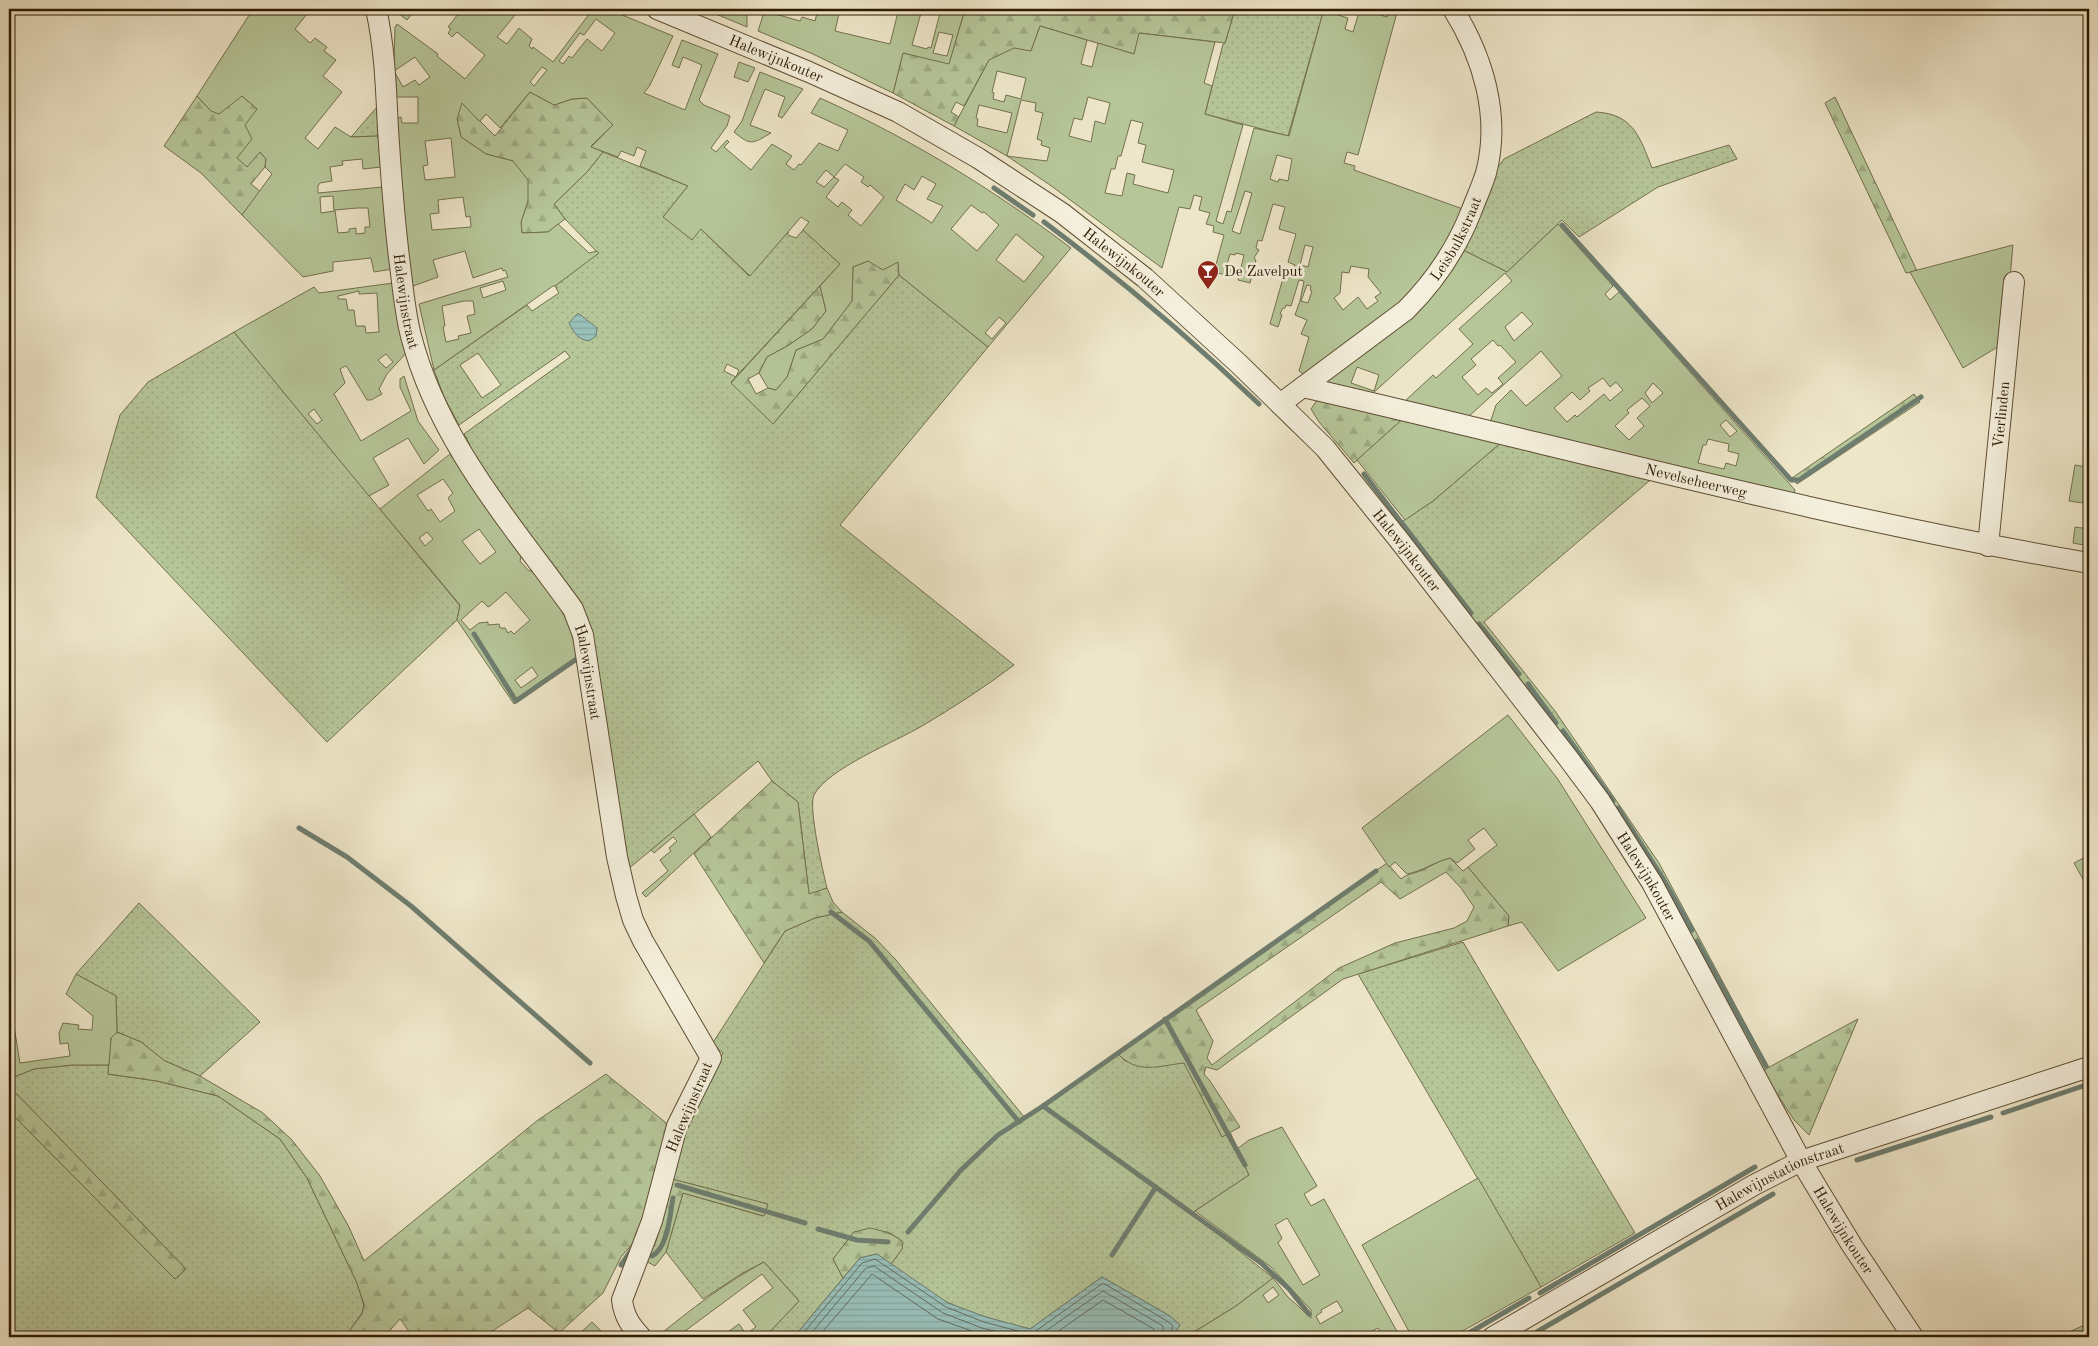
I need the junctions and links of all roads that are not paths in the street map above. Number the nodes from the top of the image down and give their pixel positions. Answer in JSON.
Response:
{"nodes":[{"id":1,"x":376,"y":9,"type":"edge"},
{"id":2,"x":657,"y":9,"type":"edge"},
{"id":3,"x":1453,"y":9,"type":"edge"},
{"id":4,"x":2014,"y":282,"type":"dead end"},
{"id":5,"x":1304,"y":387,"type":"junction"},
{"id":6,"x":1280,"y":404,"type":"junction"},
{"id":7,"x":1988,"y":546,"type":"junction"},
{"id":8,"x":2089,"y":563,"type":"edge"},
{"id":9,"x":2089,"y":1067,"type":"edge"},
{"id":10,"x":1800,"y":1161,"type":"junction"},
{"id":11,"x":641,"y":1337,"type":"edge"},
{"id":12,"x":1493,"y":1337,"type":"edge"},
{"id":13,"x":1912,"y":1337,"type":"edge"}],
"edges":[{"from":1,"to":11,"type":"street","name":"Halewijnstraat"},
{"from":2,"to":6,"type":"street","name":"Halewijnkouter"},
{"from":3,"to":5,"type":"street","name":"Leisbulkstraat"},
{"from":4,"to":7,"type":"street","name":"Vierlinden"},
{"from":5,"to":6,"type":"street","name":"Leisbulkstraat"},
{"from":5,"to":7,"type":"street","name":"Nevelseheerweg"},
{"from":6,"to":10,"type":"street","name":"Halewijnkouter"},
{"from":7,"to":8,"type":"street","name":"Nevelseheerweg"},
{"from":9,"to":10,"type":"street","name":"Halewijnstationstraat"},
{"from":10,"to":12,"type":"street","name":"Halewijnstationstraat"},
{"from":10,"to":13,"type":"street","name":"Halewijnkouter"}]}
